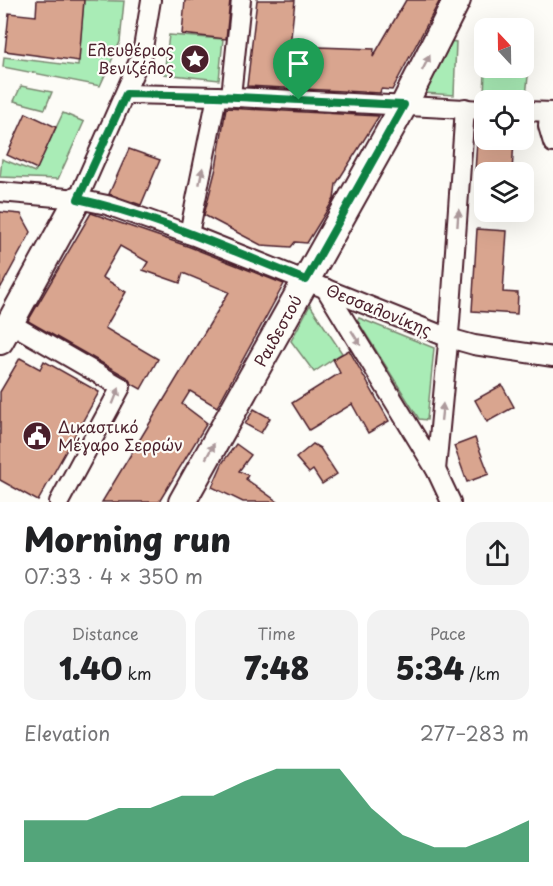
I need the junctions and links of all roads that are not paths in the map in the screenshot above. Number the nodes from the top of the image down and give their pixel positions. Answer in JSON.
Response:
{"nodes":[{"id":1,"x":151,"y":0,"type":"edge"},
{"id":2,"x":241,"y":0,"type":"edge"},
{"id":3,"x":457,"y":0,"type":"edge"},
{"id":4,"x":126,"y":94,"type":"junction"},
{"id":5,"x":224,"y":96,"type":"junction"},
{"id":6,"x":404,"y":105,"type":"junction"},
{"id":7,"x":465,"y":108,"type":"junction"},
{"id":8,"x":474,"y":109,"type":"edge"},
{"id":9,"x":534,"y":111,"type":"edge"},
{"id":10,"x":551,"y":112,"type":"edge"},
{"id":11,"x":553,"y":143,"type":"edge"},
{"id":12,"x":0,"y":192,"type":"edge"},
{"id":13,"x":78,"y":199,"type":"junction"},
{"id":14,"x":189,"y":234,"type":"junction"},
{"id":15,"x":316,"y":284,"type":"junction"},
{"id":16,"x":5,"y":332,"type":"edge"},
{"id":17,"x":449,"y":338,"type":"junction"},
{"id":18,"x":553,"y":357,"type":"edge"},
{"id":19,"x":436,"y":470,"type":"junction"},
{"id":20,"x":59,"y":502,"type":"edge"},
{"id":21,"x":182,"y":502,"type":"edge"},
{"id":22,"x":451,"y":502,"type":"edge"}],
"edges":[{"from":1,"to":4,"type":"street"},
{"from":2,"to":5,"type":"street"},
{"from":6,"to":3,"type":"main road","name":"Ραιδεστού","one_way":true},
{"from":4,"to":5,"type":"street"},
{"from":4,"to":13,"type":"street"},
{"from":5,"to":6,"type":"street"},
{"from":14,"to":5,"type":"street","one_way":true},
{"from":6,"to":7,"type":"street"},
{"from":6,"to":15,"type":"main road","name":"Ραιδεστού"},
{"from":7,"to":8,"type":"street"},
{"from":17,"to":7,"type":"street","one_way":true},
{"from":9,"to":10,"type":"street"},
{"from":10,"to":11,"type":"street"},
{"from":12,"to":13,"type":"street","name":"Θεσσαλονίκης"},
{"from":13,"to":14,"type":"street","name":"Θεσσαλονίκης"},
{"from":13,"to":16,"type":"main road"},
{"from":14,"to":15,"type":"street","name":"Θεσσαλονίκης"},
{"from":15,"to":17,"type":"street","name":"Θεσσαλονίκης"},
{"from":15,"to":19,"type":"street","one_way":true},
{"from":21,"to":15,"type":"main road","name":"Ραιδεστού","one_way":true},
{"from":20,"to":16,"type":"street","one_way":true},
{"from":17,"to":18,"type":"street","name":"Θεσσαλονίκης"},
{"from":19,"to":17,"type":"street","one_way":true},
{"from":19,"to":22,"type":"street"}]}
